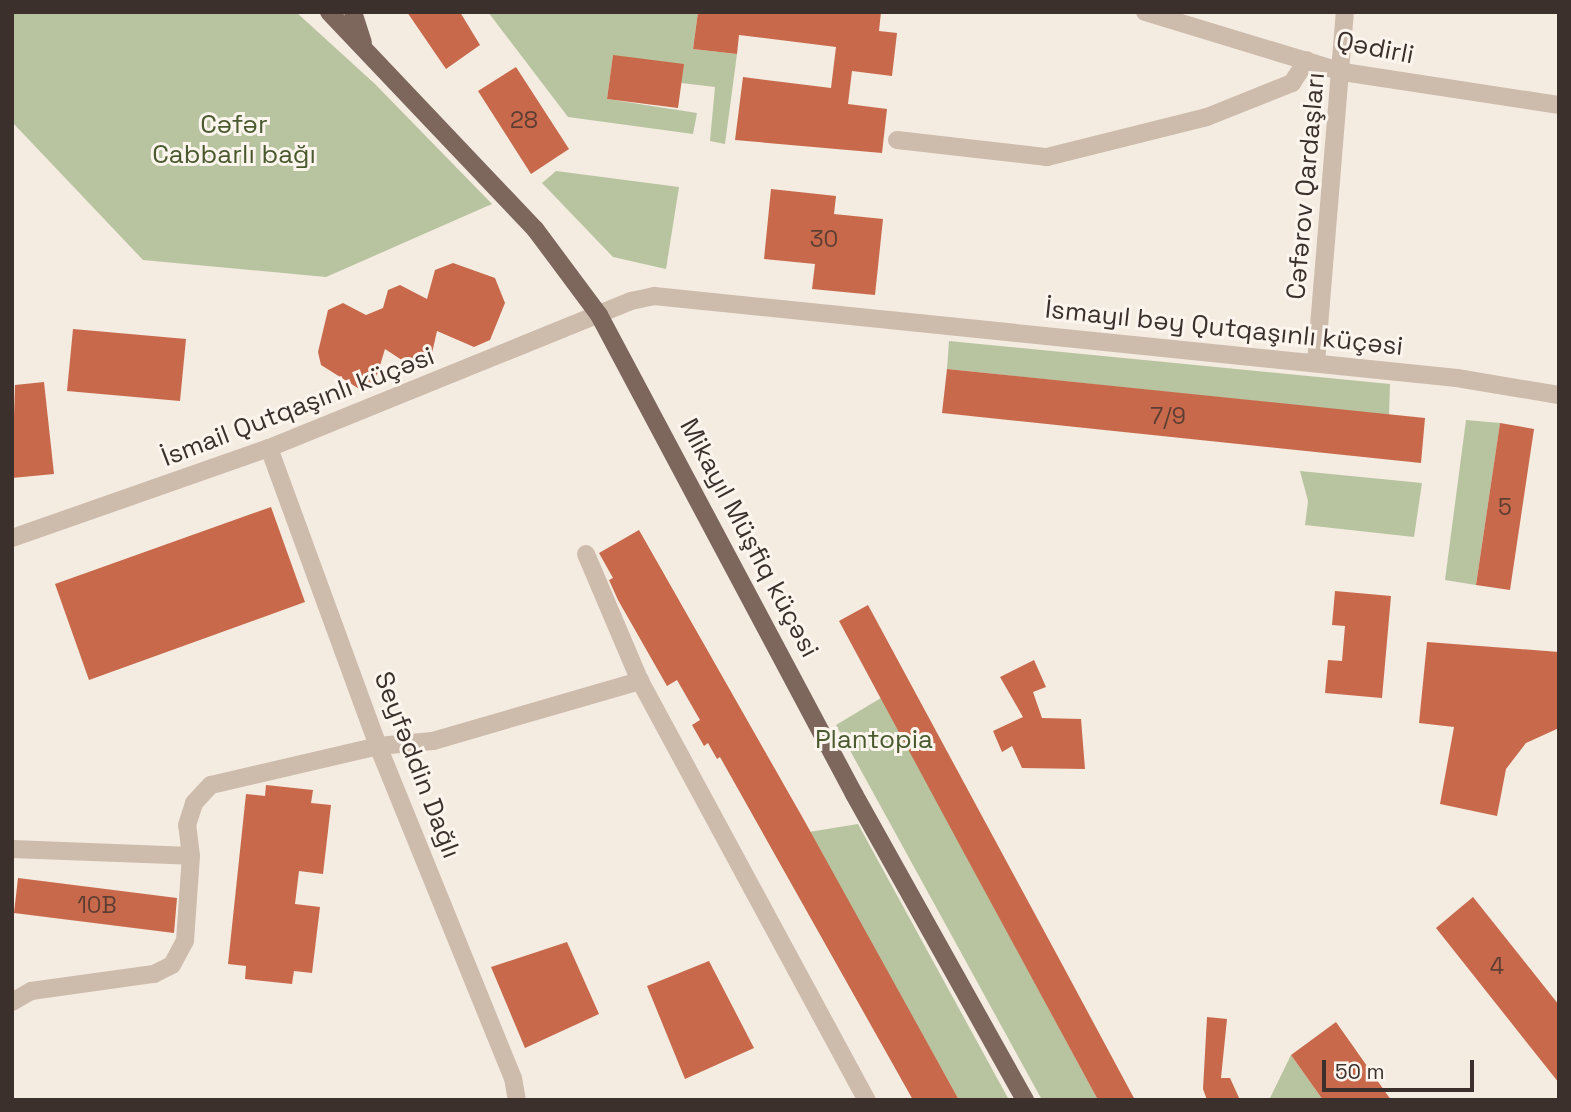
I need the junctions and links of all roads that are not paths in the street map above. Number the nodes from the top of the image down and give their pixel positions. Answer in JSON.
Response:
{"nodes":[{"id":1,"x":330,"y":12,"type":"edge"},
{"id":2,"x":353,"y":12,"type":"edge"},
{"id":3,"x":1145,"y":12,"type":"edge"},
{"id":4,"x":1345,"y":12,"type":"edge"},
{"id":5,"x":364,"y":45,"type":"junction"},
{"id":6,"x":1307,"y":60,"type":"junction"},
{"id":7,"x":1343,"y":72,"type":"junction"},
{"id":8,"x":1559,"y":105,"type":"edge"},
{"id":9,"x":897,"y":140,"type":"dead end"},
{"id":10,"x":599,"y":315,"type":"junction"},
{"id":11,"x":883,"y":320,"type":"joint"},
{"id":12,"x":1316,"y":363,"type":"junction"},
{"id":13,"x":1559,"y":395,"type":"edge"},
{"id":14,"x":269,"y":448,"type":"junction"},
{"id":15,"x":12,"y":538,"type":"edge"},
{"id":16,"x":586,"y":554,"type":"dead end"},
{"id":17,"x":640,"y":681,"type":"junction"},
{"id":18,"x":378,"y":746,"type":"junction"},
{"id":19,"x":12,"y":849,"type":"edge"},
{"id":20,"x":191,"y":856,"type":"junction"},
{"id":21,"x":12,"y":1002,"type":"edge"},
{"id":22,"x":517,"y":1100,"type":"edge"},
{"id":23,"x":867,"y":1100,"type":"edge"},
{"id":24,"x":1024,"y":1100,"type":"edge"}],
"edges":[{"from":1,"to":5,"type":"main road","name":"Mikayıl Müşfiq küçəsi"},
{"from":2,"to":5,"type":"main road","name":"Mikayıl Müşfiq küçəsi"},
{"from":3,"to":6,"type":"street","name":"Qədirli"},
{"from":4,"to":7,"type":"street","name":"Cəfərov Qardaşları"},
{"from":5,"to":10,"type":"main road","name":"Mikayıl Müşfiq küçəsi"},
{"from":6,"to":7,"type":"street","name":"Qədirli"},
{"from":6,"to":9,"type":"street"},
{"from":7,"to":8,"type":"street","name":"Qədirli"},
{"from":7,"to":12,"type":"street","name":"Cəfərov Qardaşları"},
{"from":10,"to":11,"type":"street","name":"İsmail Qutqaşınlı küçəsi"},
{"from":10,"to":14,"type":"street","name":"İsmail Qutqaşınlı küçəsi"},
{"from":10,"to":24,"type":"main road","name":"Mikayıl Müşfiq küçəsi"},
{"from":11,"to":12,"type":"street","name":"İsmayıl bəy Qutqaşınlı küçəsi"},
{"from":12,"to":13,"type":"street","name":"İsmayıl bəy Qutqaşınlı küçəsi"},
{"from":14,"to":15,"type":"street","name":"İsmail Qutqaşınlı küçəsi"},
{"from":14,"to":18,"type":"street","name":"Seyfəddin Dağlı"},
{"from":16,"to":17,"type":"street"},
{"from":17,"to":18,"type":"street"},
{"from":17,"to":23,"type":"street"},
{"from":18,"to":20,"type":"street"},
{"from":18,"to":22,"type":"street","name":"Seyfəddin Dağlı"},
{"from":19,"to":20,"type":"street"},
{"from":20,"to":21,"type":"street"}]}
